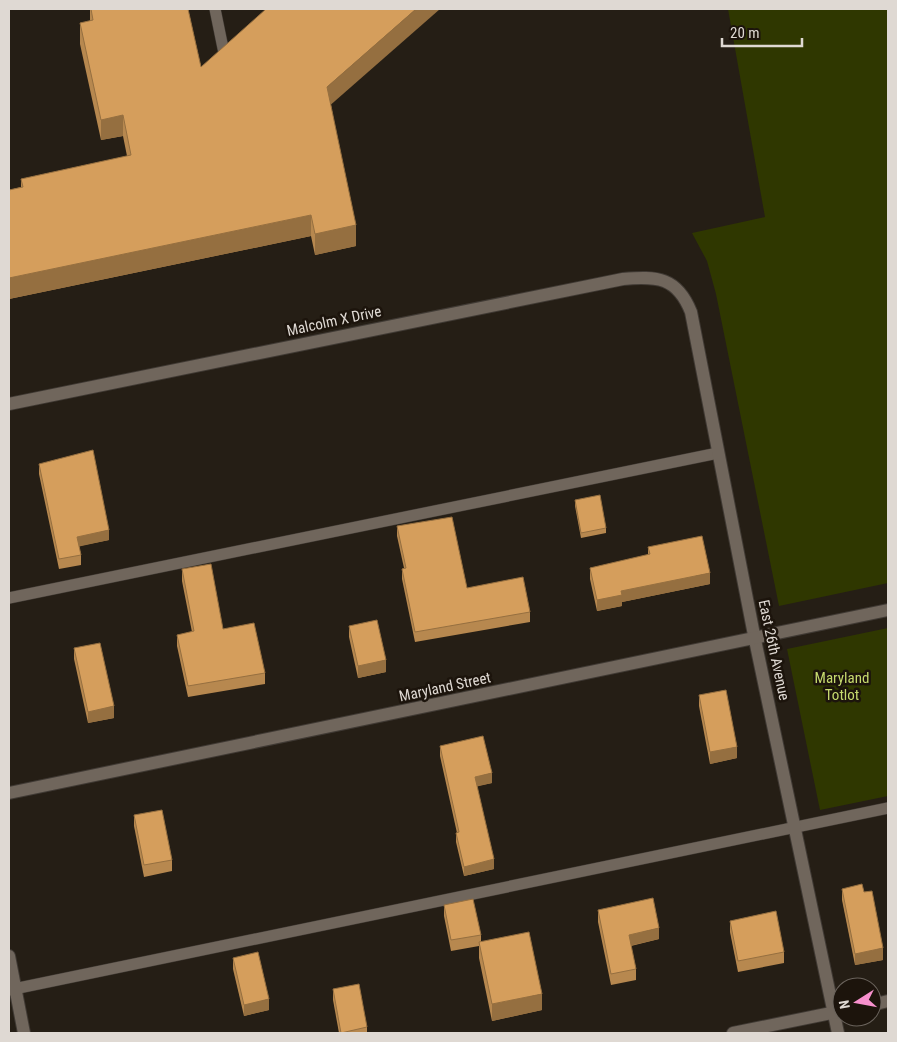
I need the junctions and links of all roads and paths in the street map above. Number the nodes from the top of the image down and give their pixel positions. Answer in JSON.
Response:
{"nodes":[{"id":1,"x":215,"y":9,"type":"edge"},
{"id":2,"x":225,"y":58,"type":"edge"},
{"id":3,"x":666,"y":281,"type":"joint"},
{"id":4,"x":9,"y":404,"type":"edge"},
{"id":5,"x":718,"y":453,"type":"junction"},
{"id":6,"x":9,"y":598,"type":"edge"},
{"id":7,"x":888,"y":610,"type":"edge"},
{"id":8,"x":755,"y":640,"type":"junction"},
{"id":9,"x":9,"y":793,"type":"edge"},
{"id":10,"x":888,"y":808,"type":"edge"},
{"id":11,"x":796,"y":828,"type":"junction"},
{"id":12,"x":9,"y":956,"type":"edge"},
{"id":13,"x":832,"y":986,"type":"edge"},
{"id":14,"x":12,"y":990,"type":"edge"},
{"id":15,"x":832,"y":1013,"type":"edge"},
{"id":16,"x":24,"y":1033,"type":"edge"},
{"id":17,"x":733,"y":1033,"type":"edge"}],
"edges":[{"from":1,"to":2,"type":"lane"},
{"from":3,"to":4,"type":"street","name":"Malcolm X Drive"},
{"from":3,"to":5,"type":"street","name":"East 26th Avenue"},
{"from":5,"to":6,"type":"lane"},
{"from":5,"to":8,"type":"street","name":"East 26th Avenue"},
{"from":7,"to":8,"type":"street","name":"Maryland Street"},
{"from":8,"to":9,"type":"street","name":"Maryland Street"},
{"from":8,"to":11,"type":"street","name":"East 26th Avenue"},
{"from":10,"to":11,"type":"lane"},
{"from":11,"to":13,"type":"street","name":"East 26th Avenue"},
{"from":11,"to":14,"type":"lane"},
{"from":12,"to":14,"type":"street"},
{"from":14,"to":16,"type":"street"},
{"from":15,"to":17,"type":"street"}]}
